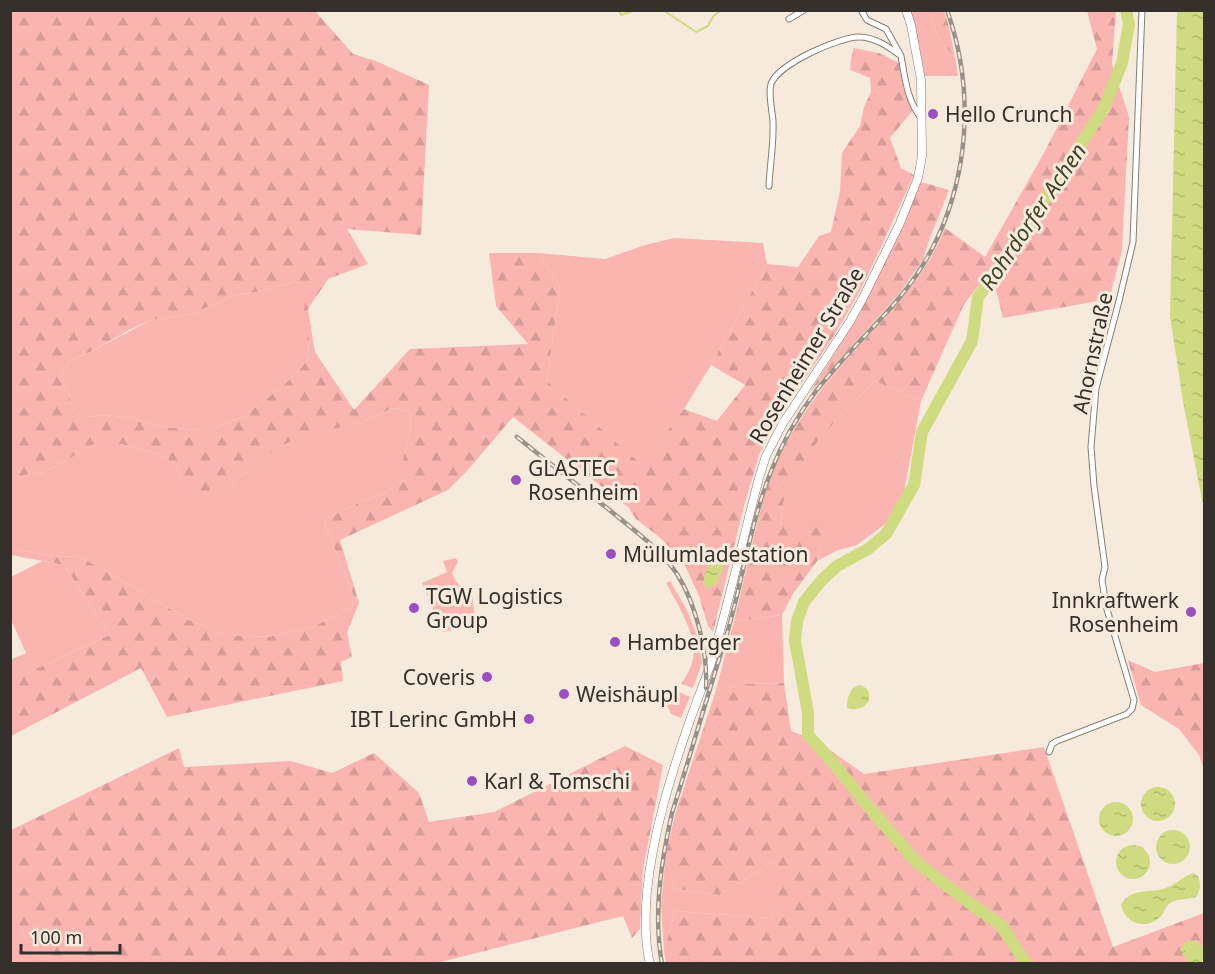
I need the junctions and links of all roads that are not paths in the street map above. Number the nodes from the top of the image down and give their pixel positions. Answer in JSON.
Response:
{"nodes":[{"id":1,"x":804,"y":10,"type":"edge"},
{"id":2,"x":861,"y":10,"type":"edge"},
{"id":3,"x":906,"y":10,"type":"edge"},
{"id":4,"x":1142,"y":10,"type":"edge"},
{"id":5,"x":789,"y":19,"type":"dead end"},
{"id":6,"x":901,"y":56,"type":"junction"},
{"id":7,"x":922,"y":119,"type":"junction"},
{"id":8,"x":769,"y":186,"type":"dead end"},
{"id":9,"x":1049,"y":752,"type":"dead end"},
{"id":10,"x":650,"y":963,"type":"edge"}],
"edges":[{"from":1,"to":5,"type":"street"},
{"from":2,"to":6,"type":"street"},
{"from":3,"to":7,"type":"main road","name":"Rosenheimer Straße"},
{"from":4,"to":9,"type":"street","name":"Ahornstraße"},
{"from":6,"to":7,"type":"street"},
{"from":6,"to":8,"type":"street"},
{"from":7,"to":10,"type":"main road","name":"Rosenheimer Straße"}]}
